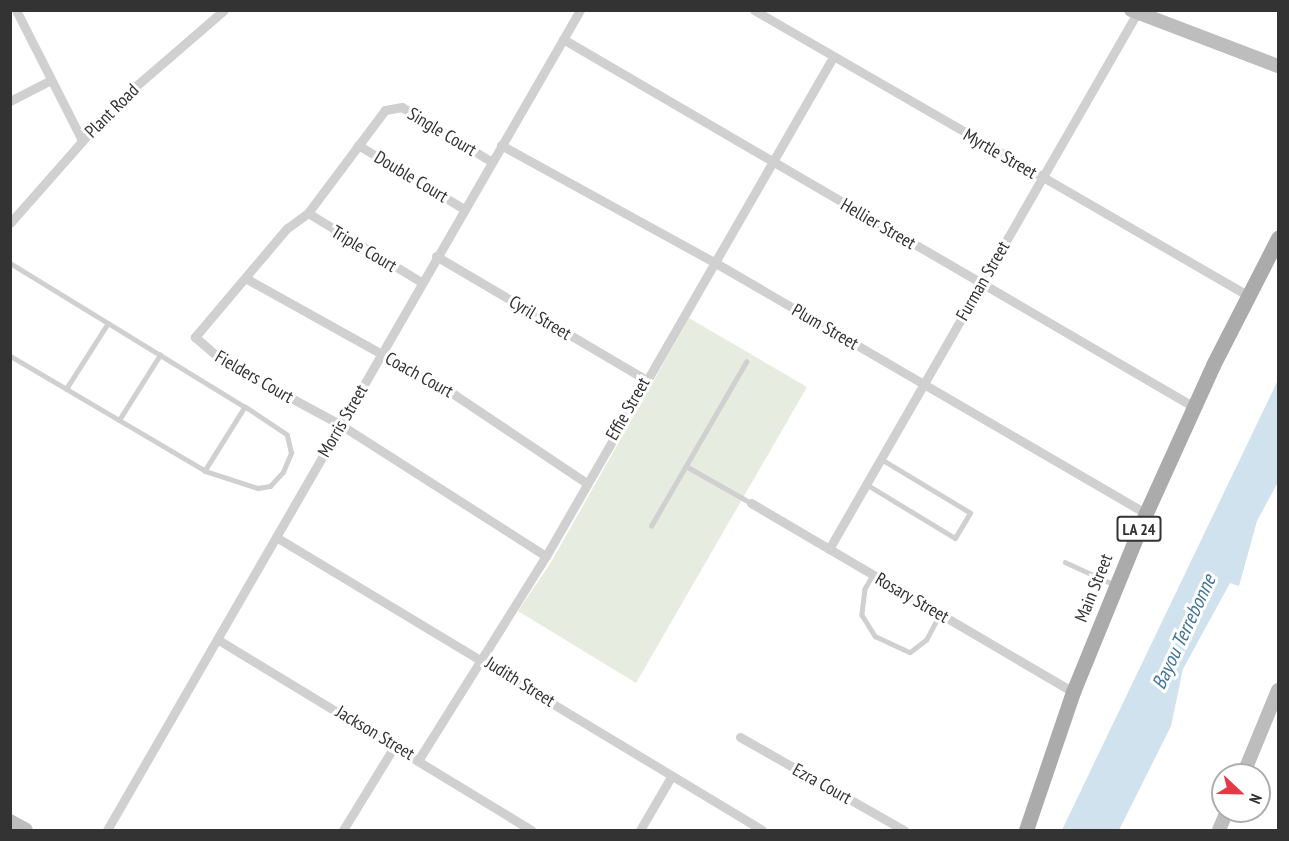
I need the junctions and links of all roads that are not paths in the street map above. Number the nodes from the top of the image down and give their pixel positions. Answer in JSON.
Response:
{"nodes":[{"id":1,"x":16,"y":10,"type":"edge"},
{"id":2,"x":579,"y":10,"type":"edge"},
{"id":3,"x":754,"y":10,"type":"edge"},
{"id":4,"x":221,"y":12,"type":"edge"},
{"id":5,"x":1134,"y":12,"type":"edge"},
{"id":6,"x":563,"y":39,"type":"junction"},
{"id":7,"x":833,"y":57,"type":"junction"},
{"id":8,"x":1278,"y":66,"type":"edge"},
{"id":9,"x":51,"y":80,"type":"junction"},
{"id":10,"x":10,"y":101,"type":"edge"},
{"id":11,"x":392,"y":106,"type":"joint"},
{"id":12,"x":82,"y":141,"type":"junction"},
{"id":13,"x":358,"y":144,"type":"junction"},
{"id":14,"x":501,"y":145,"type":"junction"},
{"id":15,"x":492,"y":162,"type":"junction"},
{"id":16,"x":772,"y":162,"type":"junction"},
{"id":17,"x":1042,"y":179,"type":"junction"},
{"id":18,"x":464,"y":209,"type":"junction"},
{"id":19,"x":308,"y":213,"type":"junction"},
{"id":20,"x":10,"y":223,"type":"edge"},
{"id":21,"x":1278,"y":238,"type":"edge"},
{"id":22,"x":436,"y":256,"type":"junction"},
{"id":23,"x":714,"y":262,"type":"junction"},
{"id":24,"x":10,"y":263,"type":"edge"},
{"id":25,"x":247,"y":279,"type":"junction"},
{"id":26,"x":421,"y":282,"type":"junction"},
{"id":27,"x":982,"y":284,"type":"junction"},
{"id":28,"x":1247,"y":295,"type":"junction"},
{"id":29,"x":108,"y":323,"type":"junction"},
{"id":30,"x":382,"y":354,"type":"junction"},
{"id":31,"x":160,"y":355,"type":"junction"},
{"id":32,"x":10,"y":356,"type":"edge"},
{"id":33,"x":747,"y":362,"type":"dead end"},
{"id":34,"x":645,"y":380,"type":"junction"},
{"id":35,"x":923,"y":385,"type":"junction"},
{"id":36,"x":66,"y":389,"type":"junction"},
{"id":37,"x":245,"y":407,"type":"junction"},
{"id":38,"x":1194,"y":407,"type":"junction"},
{"id":39,"x":119,"y":420,"type":"junction"},
{"id":40,"x":341,"y":425,"type":"junction"},
{"id":41,"x":880,"y":459,"type":"junction"},
{"id":42,"x":686,"y":466,"type":"junction"},
{"id":43,"x":205,"y":471,"type":"junction"},
{"id":44,"x":585,"y":482,"type":"junction"},
{"id":45,"x":866,"y":484,"type":"junction"},
{"id":46,"x":751,"y":503,"type":"joint"},
{"id":47,"x":1146,"y":513,"type":"junction"},
{"id":48,"x":651,"y":526,"type":"dead end"},
{"id":49,"x":276,"y":537,"type":"junction"},
{"id":50,"x":828,"y":549,"type":"junction"},
{"id":51,"x":546,"y":556,"type":"junction"},
{"id":52,"x":1065,"y":562,"type":"dead end"},
{"id":53,"x":874,"y":575,"type":"junction"},
{"id":54,"x":1115,"y":586,"type":"junction"},
{"id":55,"x":940,"y":614,"type":"junction"},
{"id":56,"x":218,"y":639,"type":"junction"},
{"id":57,"x":480,"y":657,"type":"junction"},
{"id":58,"x":1073,"y":692,"type":"junction"},
{"id":59,"x":1278,"y":693,"type":"edge"},
{"id":60,"x":740,"y":737,"type":"dead end"},
{"id":61,"x":395,"y":745,"type":"junction"},
{"id":62,"x":419,"y":759,"type":"junction"},
{"id":63,"x":1248,"y":763,"type":"edge"},
{"id":64,"x":670,"y":777,"type":"junction"},
{"id":65,"x":10,"y":821,"type":"edge"},
{"id":66,"x":344,"y":830,"type":"edge"},
{"id":67,"x":26,"y":831,"type":"edge"},
{"id":68,"x":107,"y":831,"type":"edge"},
{"id":69,"x":531,"y":831,"type":"edge"},
{"id":70,"x":640,"y":831,"type":"edge"},
{"id":71,"x":762,"y":831,"type":"edge"},
{"id":72,"x":904,"y":831,"type":"edge"},
{"id":73,"x":1026,"y":831,"type":"edge"}],
"edges":[{"from":1,"to":9,"type":"street"},
{"from":2,"to":6,"type":"street","name":"Morris Street"},
{"from":3,"to":7,"type":"street","name":"Myrtle Street"},
{"from":4,"to":12,"type":"street","name":"Plant Road"},
{"from":5,"to":8,"type":"main road"},
{"from":5,"to":17,"type":"street","name":"Furman Street"},
{"from":6,"to":14,"type":"street","name":"Morris Street"},
{"from":6,"to":16,"type":"street","name":"Hellier Street"},
{"from":7,"to":16,"type":"street","name":"Effie Street"},
{"from":7,"to":17,"type":"street","name":"Myrtle Street"},
{"from":9,"to":10,"type":"street"},
{"from":9,"to":12,"type":"street"},
{"from":11,"to":13,"type":"street","name":"Fielders Court"},
{"from":11,"to":15,"type":"street","name":"Single Court"},
{"from":12,"to":20,"type":"street","name":"Plant Road"},
{"from":13,"to":18,"type":"street","name":"Double Court"},
{"from":13,"to":19,"type":"street","name":"Fielders Court"},
{"from":14,"to":15,"type":"street","name":"Morris Street"},
{"from":14,"to":23,"type":"street","name":"Plum Street"},
{"from":15,"to":18,"type":"street","name":"Morris Street"},
{"from":16,"to":23,"type":"street","name":"Effie Street"},
{"from":16,"to":27,"type":"street","name":"Hellier Street"},
{"from":17,"to":27,"type":"street","name":"Furman Street"},
{"from":17,"to":28,"type":"street","name":"Myrtle Street"},
{"from":18,"to":22,"type":"street","name":"Morris Street"},
{"from":19,"to":25,"type":"street","name":"Fielders Court"},
{"from":19,"to":26,"type":"street","name":"Triple Court"},
{"from":21,"to":28,"type":"main road","name":"Main Street","number":"LA 24"},
{"from":22,"to":26,"type":"street","name":"Morris Street"},
{"from":22,"to":34,"type":"street","name":"Cyril Street"},
{"from":23,"to":34,"type":"street","name":"Effie Street"},
{"from":23,"to":35,"type":"street","name":"Plum Street"},
{"from":24,"to":29,"type":"lane"},
{"from":25,"to":30,"type":"street","name":"Coach Court"},
{"from":25,"to":40,"type":"street","name":"Fielders Court"},
{"from":26,"to":30,"type":"street","name":"Morris Street"},
{"from":27,"to":35,"type":"street","name":"Furman Street"},
{"from":27,"to":38,"type":"street","name":"Hellier Street"},
{"from":28,"to":38,"type":"main road","name":"Main Street","number":"LA 24"},
{"from":29,"to":31,"type":"lane"},
{"from":29,"to":36,"type":"lane"},
{"from":30,"to":40,"type":"street","name":"Morris Street"},
{"from":30,"to":44,"type":"street","name":"Coach Court"},
{"from":31,"to":37,"type":"lane"},
{"from":31,"to":39,"type":"lane"},
{"from":32,"to":36,"type":"lane"},
{"from":33,"to":42,"type":"lane"},
{"from":34,"to":44,"type":"street","name":"Effie Street"},
{"from":35,"to":41,"type":"street","name":"Furman Street"},
{"from":35,"to":47,"type":"street","name":"Plum Street"},
{"from":36,"to":39,"type":"lane"},
{"from":37,"to":43,"type":"lane"},
{"from":37,"to":43,"type":"lane"},
{"from":38,"to":47,"type":"main road","name":"Main Street","number":"LA 24"},
{"from":39,"to":43,"type":"lane"},
{"from":40,"to":49,"type":"street","name":"Morris Street"},
{"from":40,"to":51,"type":"street","name":"Fielders Court"},
{"from":41,"to":45,"type":"street","name":"Furman Street"},
{"from":41,"to":45,"type":"lane"},
{"from":42,"to":46,"type":"lane"},
{"from":42,"to":48,"type":"lane"},
{"from":44,"to":51,"type":"street","name":"Effie Street"},
{"from":45,"to":50,"type":"street","name":"Furman Street"},
{"from":46,"to":50,"type":"street","name":"Rosary Street"},
{"from":47,"to":54,"type":"main road","name":"Main Street","number":"LA 24"},
{"from":49,"to":56,"type":"street","name":"Morris Street"},
{"from":49,"to":57,"type":"street","name":"Judith Street"},
{"from":50,"to":53,"type":"street","name":"Rosary Street"},
{"from":51,"to":57,"type":"street","name":"Effie Street"},
{"from":52,"to":54,"type":"lane"},
{"from":53,"to":55,"type":"street","name":"Rosary Street"},
{"from":53,"to":55,"type":"lane"},
{"from":54,"to":58,"type":"main road","name":"Main Street","number":"LA 24"},
{"from":55,"to":58,"type":"street","name":"Rosary Street"},
{"from":56,"to":61,"type":"street","name":"Jackson Street"},
{"from":56,"to":68,"type":"street","name":"Morris Street"},
{"from":57,"to":62,"type":"street","name":"Effie Street"},
{"from":57,"to":64,"type":"street","name":"Judith Street"},
{"from":58,"to":73,"type":"main road","name":"Main Street","number":"LA 24"},
{"from":59,"to":63,"type":"main road"},
{"from":60,"to":72,"type":"street","name":"Ezra Court"},
{"from":61,"to":62,"type":"street","name":"Jackson Street"},
{"from":61,"to":66,"type":"street"},
{"from":62,"to":69,"type":"street","name":"Jackson Street"},
{"from":64,"to":70,"type":"street"},
{"from":64,"to":71,"type":"street","name":"Judith Street"},
{"from":65,"to":67,"type":"main road"}]}
